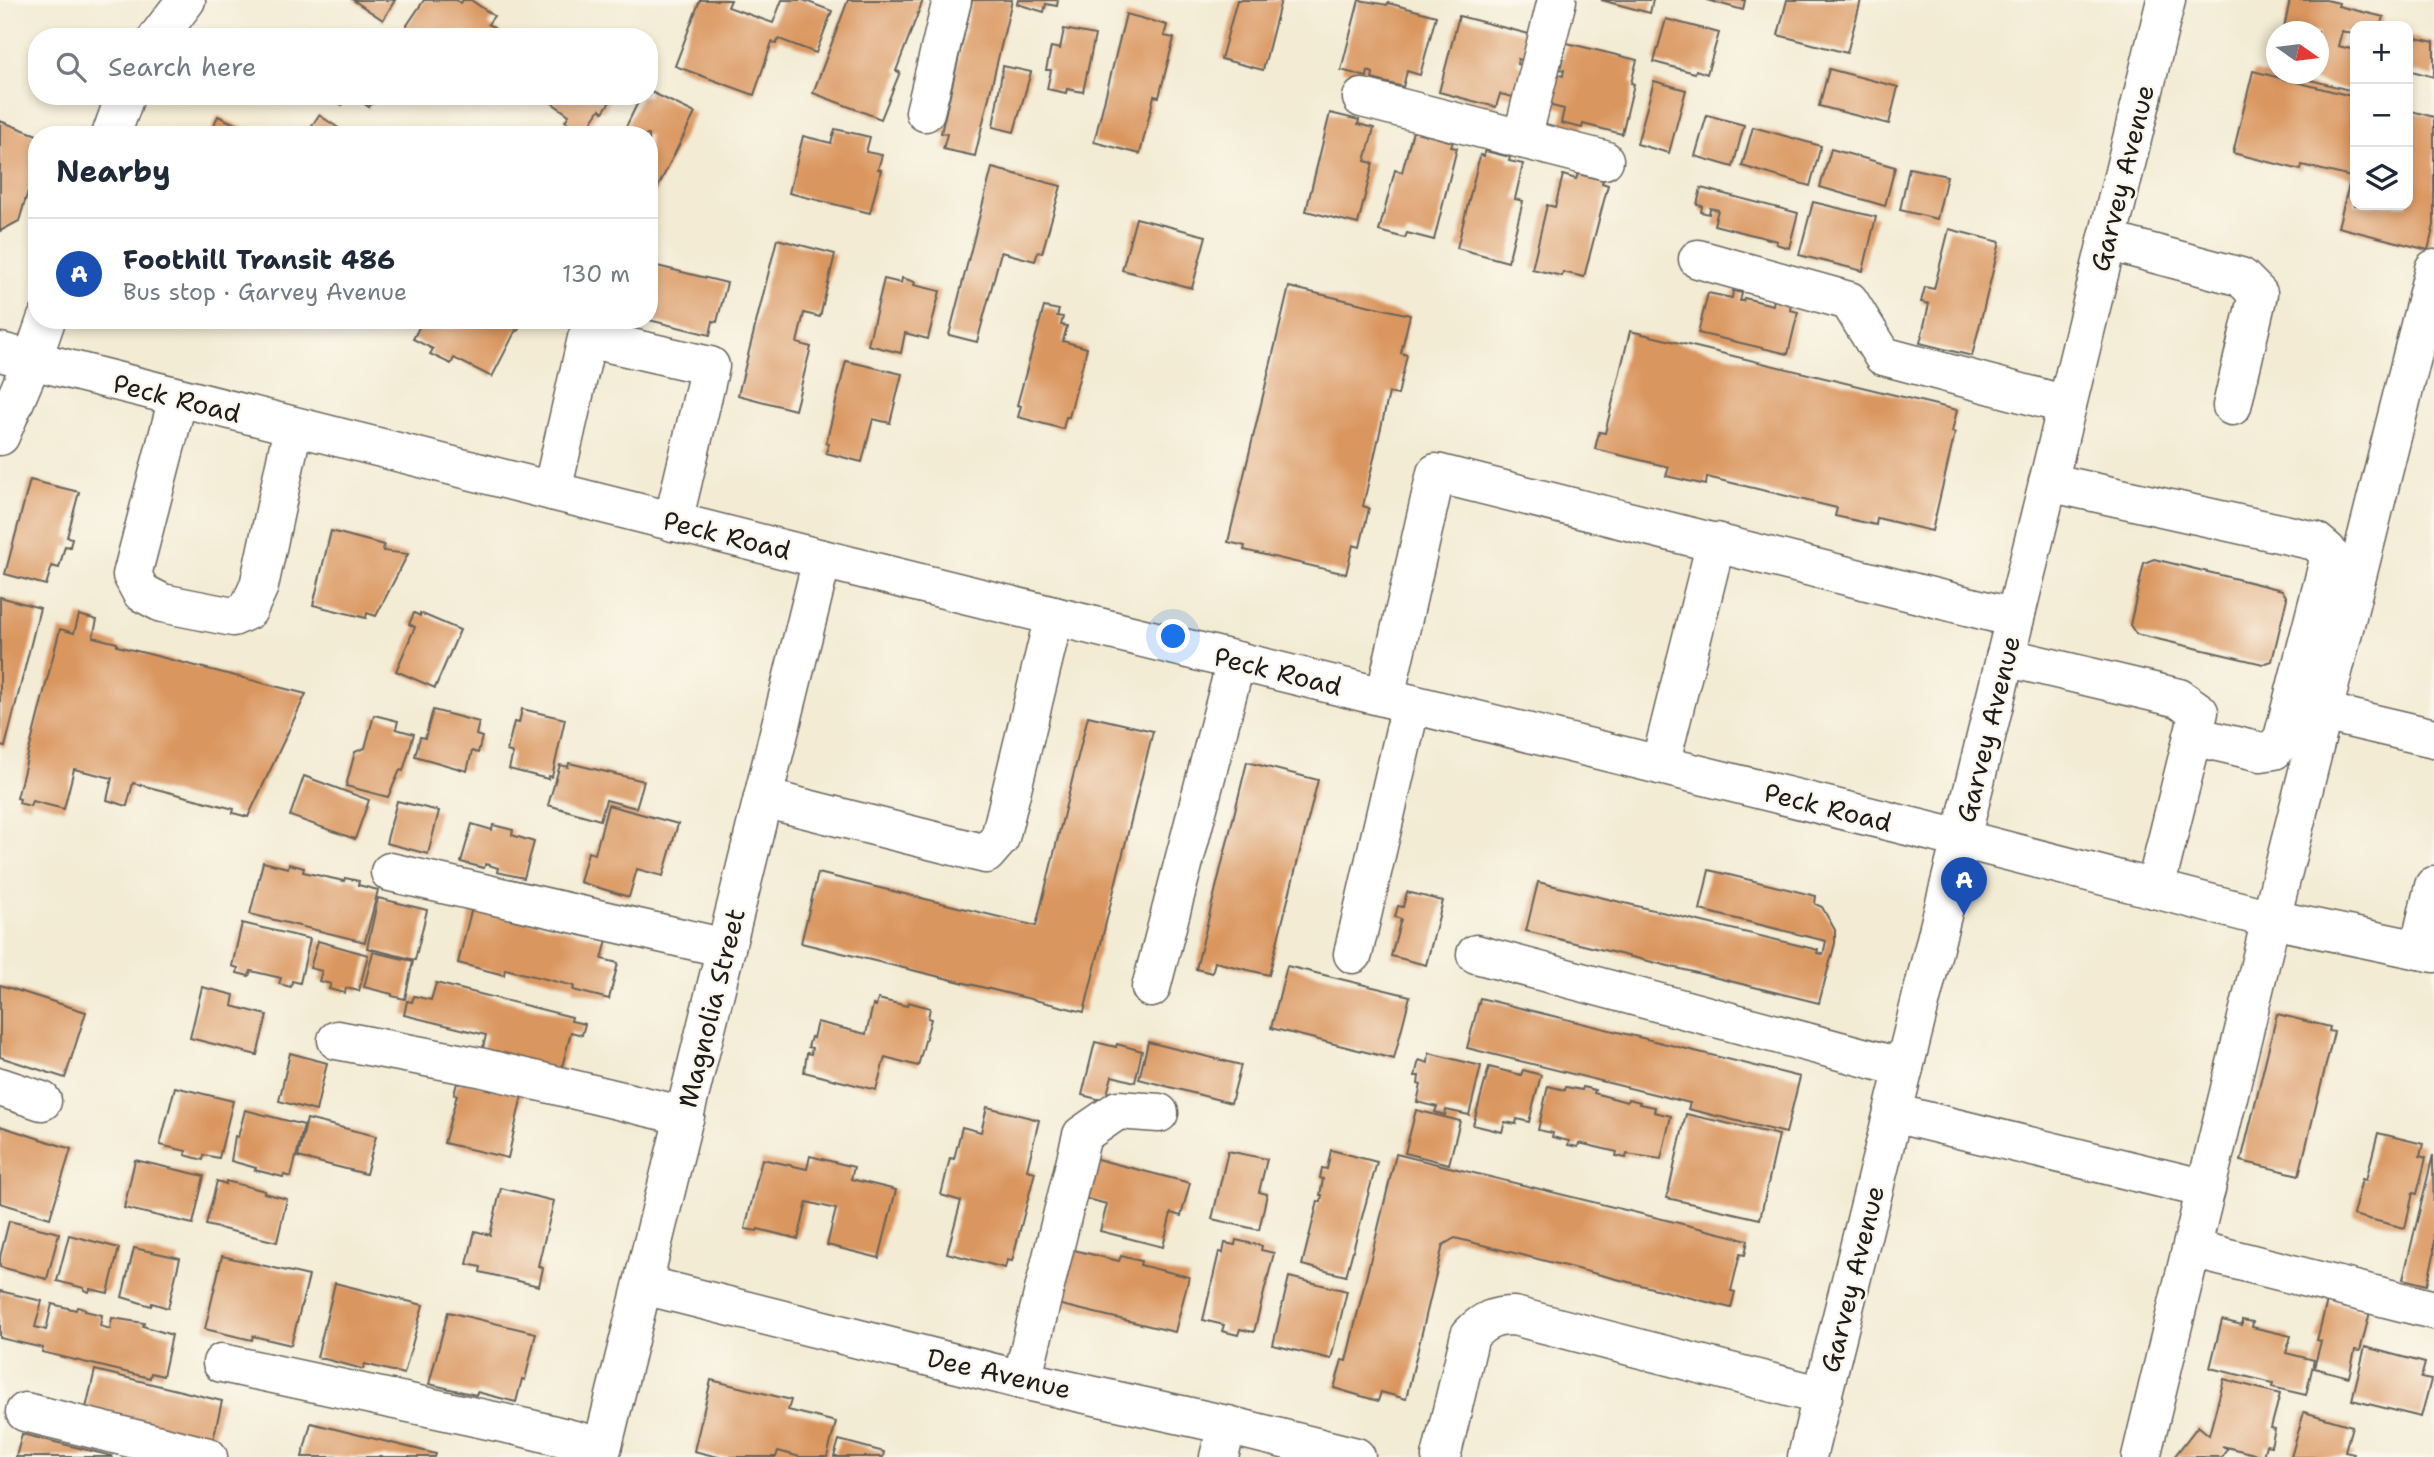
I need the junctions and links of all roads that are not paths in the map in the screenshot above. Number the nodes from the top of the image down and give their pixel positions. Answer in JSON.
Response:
{"nodes":[{"id":1,"x":186,"y":0,"type":"edge"},
{"id":2,"x":952,"y":0,"type":"edge"},
{"id":3,"x":1557,"y":0,"type":"edge"},
{"id":4,"x":2166,"y":0,"type":"edge"},
{"id":5,"x":165,"y":28,"type":"edge"},
{"id":6,"x":1362,"y":98,"type":"dead end"},
{"id":7,"x":122,"y":105,"type":"edge"},
{"id":8,"x":925,"y":112,"type":"dead end"},
{"id":9,"x":114,"y":126,"type":"edge"},
{"id":10,"x":1522,"y":139,"type":"junction"},
{"id":11,"x":1604,"y":160,"type":"dead end"},
{"id":12,"x":2107,"y":241,"type":"junction"},
{"id":13,"x":1698,"y":259,"type":"dead end"},
{"id":14,"x":2434,"y":269,"type":"edge"},
{"id":15,"x":38,"y":329,"type":"edge"},
{"id":16,"x":16,"y":356,"type":"edge"},
{"id":17,"x":178,"y":398,"type":"junction"},
{"id":18,"x":2067,"y":405,"type":"junction"},
{"id":19,"x":2232,"y":406,"type":"dead end"},
{"id":20,"x":293,"y":427,"type":"junction"},
{"id":21,"x":0,"y":436,"type":"edge"},
{"id":22,"x":2048,"y":482,"type":"junction"},
{"id":23,"x":552,"y":491,"type":"junction"},
{"id":24,"x":673,"y":522,"type":"junction"},
{"id":25,"x":1716,"y":542,"type":"junction"},
{"id":26,"x":822,"y":559,"type":"junction"},
{"id":27,"x":1054,"y":616,"type":"junction"},
{"id":28,"x":2015,"y":618,"type":"junction"},
{"id":29,"x":2005,"y":657,"type":"junction"},
{"id":30,"x":1236,"y":661,"type":"junction"},
{"id":31,"x":1398,"y":701,"type":"junction"},
{"id":32,"x":2323,"y":712,"type":"junction"},
{"id":33,"x":2193,"y":736,"type":"junction"},
{"id":34,"x":2434,"y":738,"type":"edge"},
{"id":35,"x":1660,"y":765,"type":"junction"},
{"id":36,"x":764,"y":798,"type":"junction"},
{"id":37,"x":1961,"y":839,"type":"junction"},
{"id":38,"x":390,"y":872,"type":"dead end"},
{"id":39,"x":2434,"y":886,"type":"edge"},
{"id":40,"x":2155,"y":889,"type":"junction"},
{"id":41,"x":2271,"y":919,"type":"junction"},
{"id":42,"x":726,"y":948,"type":"junction"},
{"id":43,"x":2427,"y":952,"type":"edge"},
{"id":44,"x":1353,"y":954,"type":"dead end"},
{"id":45,"x":1476,"y":954,"type":"dead end"},
{"id":46,"x":1151,"y":988,"type":"dead end"},
{"id":47,"x":337,"y":1040,"type":"dead end"},
{"id":48,"x":1904,"y":1069,"type":"junction"},
{"id":49,"x":0,"y":1087,"type":"edge"},
{"id":50,"x":43,"y":1101,"type":"dead end"},
{"id":51,"x":1893,"y":1113,"type":"junction"},
{"id":52,"x":1159,"y":1114,"type":"dead end"},
{"id":53,"x":685,"y":1116,"type":"junction"},
{"id":54,"x":2206,"y":1189,"type":"junction"},
{"id":55,"x":2192,"y":1250,"type":"junction"},
{"id":56,"x":644,"y":1285,"type":"junction"},
{"id":57,"x":2434,"y":1310,"type":"edge"},
{"id":58,"x":222,"y":1363,"type":"dead end"},
{"id":59,"x":1022,"y":1380,"type":"junction"},
{"id":60,"x":1823,"y":1396,"type":"junction"},
{"id":61,"x":25,"y":1412,"type":"dead end"},
{"id":62,"x":1223,"y":1441,"type":"edge"},
{"id":63,"x":601,"y":1452,"type":"edge"},
{"id":64,"x":208,"y":1457,"type":"edge"},
{"id":65,"x":1356,"y":1457,"type":"edge"},
{"id":66,"x":1441,"y":1457,"type":"edge"},
{"id":67,"x":1807,"y":1457,"type":"edge"},
{"id":68,"x":2141,"y":1457,"type":"edge"}],
"edges":[{"from":1,"to":5,"type":"main road"},
{"from":2,"to":8,"type":"main road"},
{"from":3,"to":10,"type":"main road"},
{"from":4,"to":12,"type":"main road","name":"Garvey Avenue"},
{"from":6,"to":10,"type":"main road"},
{"from":7,"to":9,"type":"main road"},
{"from":10,"to":11,"type":"main road"},
{"from":12,"to":18,"type":"main road","name":"Garvey Avenue"},
{"from":12,"to":19,"type":"main road"},
{"from":13,"to":18,"type":"main road"},
{"from":14,"to":32,"type":"main road"},
{"from":15,"to":16,"type":"main road"},
{"from":16,"to":17,"type":"main road","name":"Peck Road"},
{"from":16,"to":21,"type":"main road"},
{"from":17,"to":20,"type":"main road","name":"Peck Road"},
{"from":17,"to":20,"type":"main road"},
{"from":18,"to":22,"type":"main road","name":"Garvey Avenue"},
{"from":20,"to":23,"type":"main road","name":"Peck Road"},
{"from":22,"to":28,"type":"main road","name":"Garvey Avenue"},
{"from":22,"to":33,"type":"main road"},
{"from":23,"to":24,"type":"main road","name":"Peck Road"},
{"from":23,"to":24,"type":"main road"},
{"from":24,"to":26,"type":"main road","name":"Peck Road"},
{"from":25,"to":28,"type":"main road"},
{"from":25,"to":31,"type":"main road"},
{"from":25,"to":35,"type":"main road"},
{"from":26,"to":27,"type":"main road","name":"Peck Road"},
{"from":26,"to":36,"type":"main road","name":"Magnolia Street"},
{"from":27,"to":30,"type":"main road","name":"Peck Road"},
{"from":27,"to":36,"type":"main road"},
{"from":28,"to":29,"type":"main road","name":"Garvey Avenue"},
{"from":29,"to":33,"type":"main road"},
{"from":29,"to":37,"type":"main road","name":"Garvey Avenue"},
{"from":30,"to":31,"type":"main road","name":"Peck Road"},
{"from":30,"to":46,"type":"main road"},
{"from":31,"to":35,"type":"main road","name":"Peck Road"},
{"from":31,"to":44,"type":"main road"},
{"from":32,"to":34,"type":"main road"},
{"from":32,"to":41,"type":"main road"},
{"from":33,"to":40,"type":"main road"},
{"from":35,"to":37,"type":"main road","name":"Peck Road"},
{"from":36,"to":42,"type":"main road","name":"Magnolia Street"},
{"from":37,"to":40,"type":"main road","name":"Peck Road"},
{"from":37,"to":48,"type":"main road","name":"Garvey Avenue"},
{"from":38,"to":42,"type":"main road"},
{"from":39,"to":43,"type":"main road"},
{"from":40,"to":41,"type":"main road","name":"Peck Road"},
{"from":41,"to":43,"type":"main road","name":"Peck Road"},
{"from":41,"to":54,"type":"main road"},
{"from":42,"to":53,"type":"main road","name":"Magnolia Street"},
{"from":45,"to":48,"type":"main road"},
{"from":47,"to":53,"type":"main road"},
{"from":48,"to":51,"type":"main road","name":"Garvey Avenue"},
{"from":49,"to":50,"type":"main road"},
{"from":51,"to":54,"type":"main road"},
{"from":51,"to":60,"type":"main road","name":"Garvey Avenue"},
{"from":52,"to":59,"type":"main road"},
{"from":53,"to":56,"type":"main road","name":"Magnolia Street"},
{"from":54,"to":55,"type":"main road"},
{"from":55,"to":57,"type":"main road"},
{"from":55,"to":68,"type":"main road"},
{"from":56,"to":59,"type":"main road","name":"Dee Avenue"},
{"from":56,"to":63,"type":"main road","name":"Magnolia Street"},
{"from":58,"to":63,"type":"main road"},
{"from":59,"to":62,"type":"main road","name":"Dee Avenue"},
{"from":60,"to":66,"type":"main road"},
{"from":60,"to":67,"type":"main road","name":"Garvey Avenue"},
{"from":61,"to":64,"type":"main road"},
{"from":62,"to":65,"type":"main road","name":"Dee Avenue"}]}
